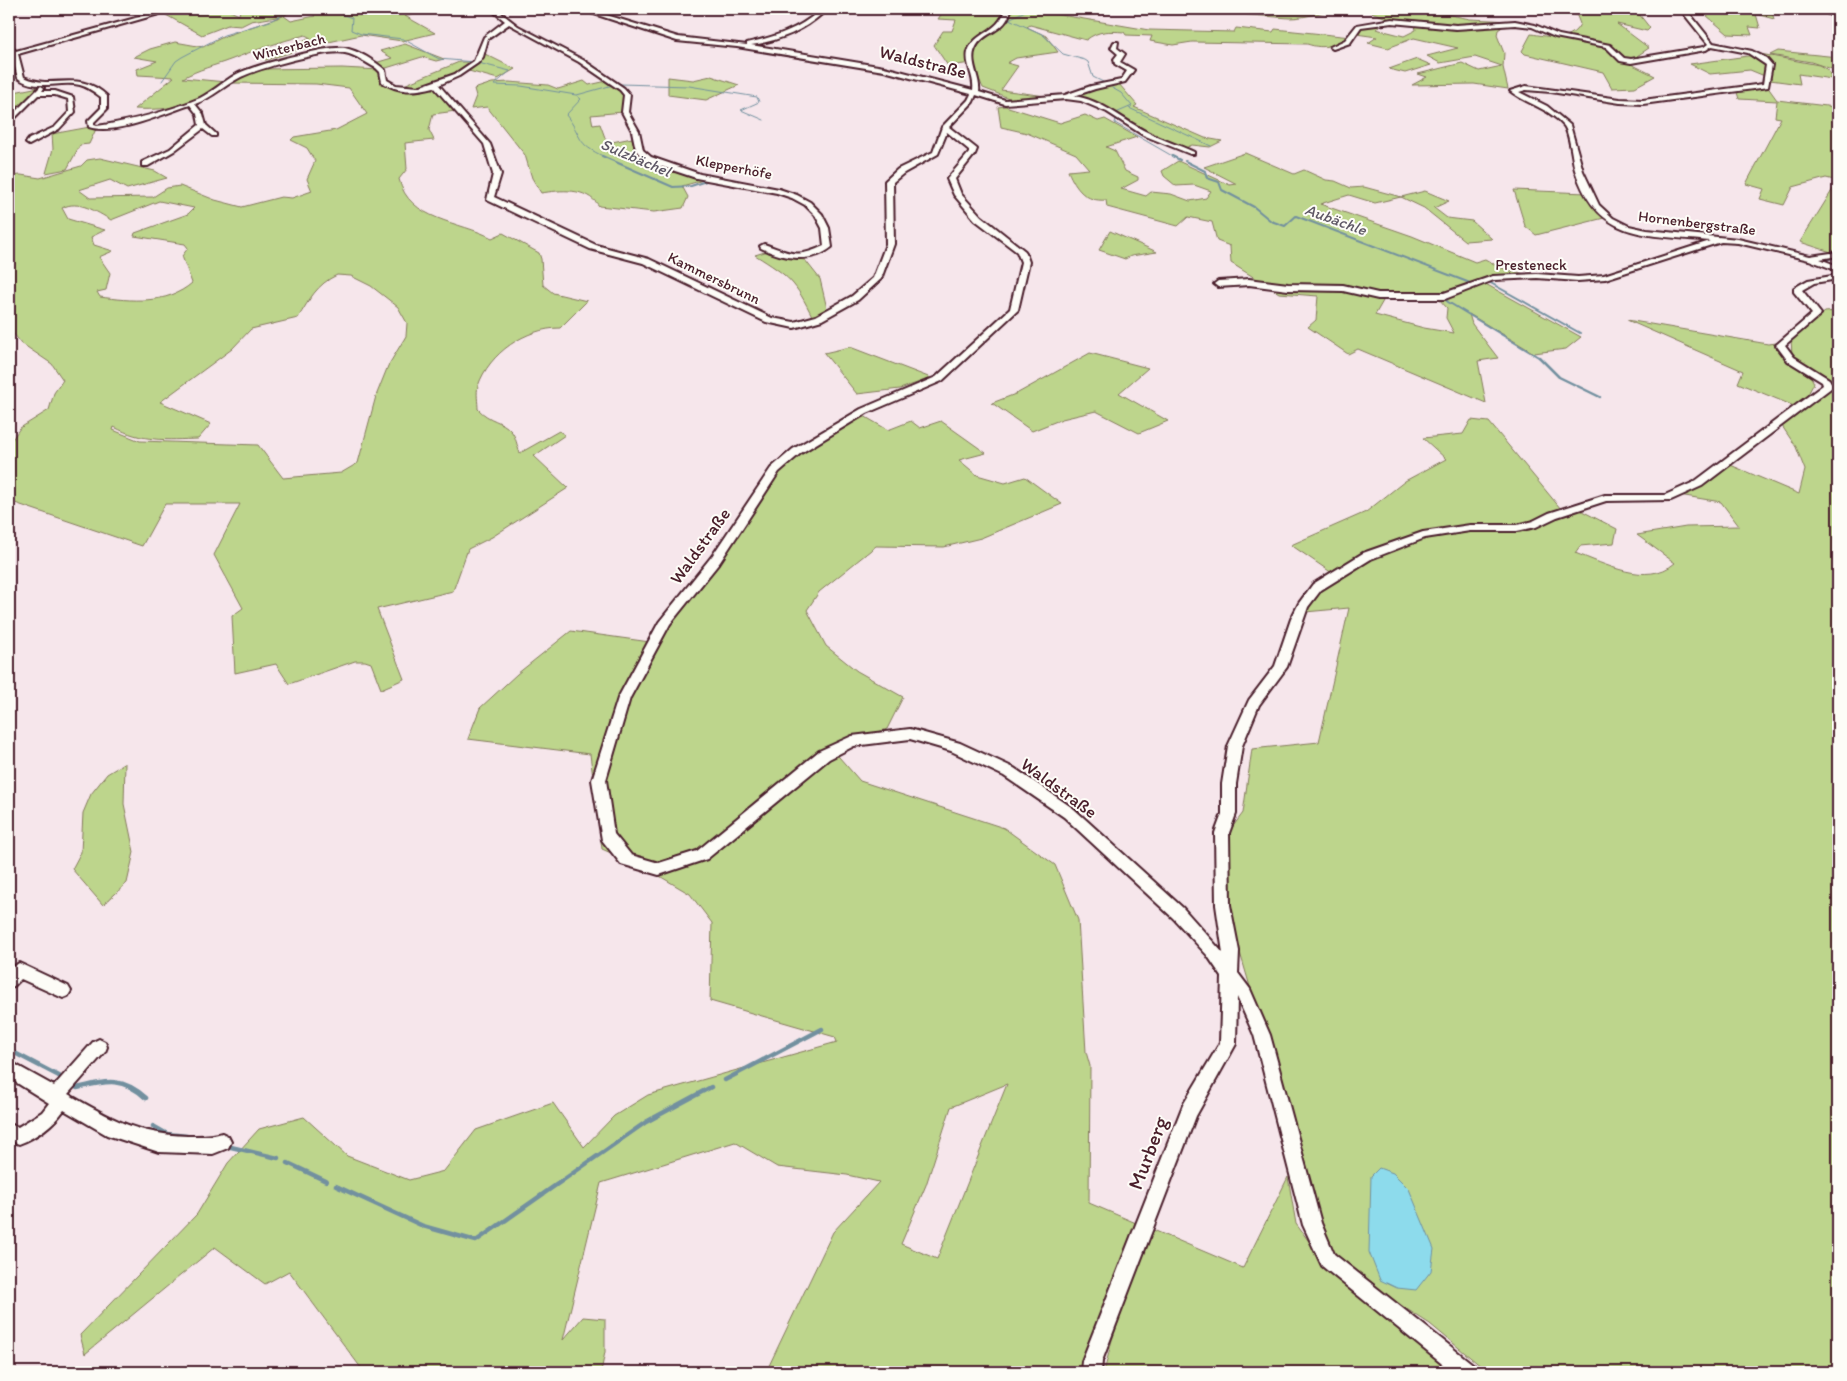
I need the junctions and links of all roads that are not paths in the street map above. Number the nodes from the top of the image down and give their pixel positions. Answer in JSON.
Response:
{"nodes":[{"id":1,"x":141,"y":9,"type":"edge"},
{"id":2,"x":492,"y":9,"type":"edge"},
{"id":3,"x":582,"y":9,"type":"edge"},
{"id":4,"x":821,"y":9,"type":"edge"},
{"id":5,"x":1008,"y":9,"type":"edge"},
{"id":6,"x":1683,"y":9,"type":"edge"},
{"id":7,"x":1822,"y":9,"type":"edge"},
{"id":8,"x":1838,"y":17,"type":"edge"},
{"id":9,"x":508,"y":22,"type":"junction"},
{"id":10,"x":1116,"y":43,"type":"dead end"},
{"id":11,"x":1711,"y":44,"type":"junction"},
{"id":12,"x":737,"y":45,"type":"junction"},
{"id":13,"x":9,"y":47,"type":"edge"},
{"id":14,"x":1333,"y":47,"type":"dead end"},
{"id":15,"x":12,"y":55,"type":"edge"},
{"id":16,"x":46,"y":83,"type":"junction"},
{"id":17,"x":436,"y":85,"type":"junction"},
{"id":18,"x":36,"y":93,"type":"junction"},
{"id":19,"x":975,"y":93,"type":"junction"},
{"id":20,"x":1066,"y":97,"type":"junction"},
{"id":21,"x":191,"y":103,"type":"junction"},
{"id":22,"x":9,"y":122,"type":"edge"},
{"id":23,"x":203,"y":126,"type":"junction"},
{"id":24,"x":945,"y":127,"type":"junction"},
{"id":25,"x":214,"y":136,"type":"dead end"},
{"id":26,"x":29,"y":143,"type":"dead end"},
{"id":27,"x":1192,"y":153,"type":"dead end"},
{"id":28,"x":145,"y":164,"type":"dead end"},
{"id":29,"x":1722,"y":240,"type":"junction"},
{"id":30,"x":764,"y":246,"type":"dead end"},
{"id":31,"x":1838,"y":254,"type":"edge"},
{"id":32,"x":1810,"y":258,"type":"junction"},
{"id":33,"x":1838,"y":269,"type":"edge"},
{"id":34,"x":1838,"y":277,"type":"edge"},
{"id":35,"x":1218,"y":284,"type":"dead end"},
{"id":36,"x":1232,"y":977,"type":"junction"},
{"id":37,"x":9,"y":981,"type":"edge"},
{"id":38,"x":63,"y":991,"type":"dead end"},
{"id":39,"x":99,"y":1047,"type":"dead end"},
{"id":40,"x":9,"y":1070,"type":"edge"},
{"id":41,"x":59,"y":1098,"type":"junction"},
{"id":42,"x":9,"y":1132,"type":"edge"},
{"id":43,"x":222,"y":1142,"type":"dead end"},
{"id":44,"x":1091,"y":1372,"type":"edge"},
{"id":45,"x":1467,"y":1372,"type":"edge"}],
"edges":[{"from":1,"to":15,"type":"street"},
{"from":2,"to":9,"type":"street","name":"Klepperhöfe"},
{"from":3,"to":12,"type":"street","name":"Waldstraße"},
{"from":4,"to":12,"type":"street"},
{"from":5,"to":19,"type":"street"},
{"from":6,"to":11,"type":"street"},
{"from":7,"to":8,"type":"street"},
{"from":9,"to":17,"type":"street","name":"Winterbach"},
{"from":9,"to":30,"type":"street","name":"Klepperhöfe"},
{"from":10,"to":20,"type":"street"},
{"from":11,"to":14,"type":"street"},
{"from":11,"to":29,"type":"street","name":"Hornenbergstraße"},
{"from":12,"to":19,"type":"street","name":"Waldstraße"},
{"from":13,"to":15,"type":"street"},
{"from":15,"to":16,"type":"street"},
{"from":16,"to":18,"type":"street"},
{"from":16,"to":21,"type":"street","name":"Winterbach"},
{"from":17,"to":21,"type":"street","name":"Winterbach"},
{"from":17,"to":24,"type":"street","name":"Kammersbrunn"},
{"from":18,"to":22,"type":"street"},
{"from":18,"to":26,"type":"street"},
{"from":19,"to":20,"type":"street"},
{"from":19,"to":24,"type":"street","name":"Waldstraße"},
{"from":20,"to":27,"type":"street"},
{"from":21,"to":23,"type":"street"},
{"from":23,"to":25,"type":"street"},
{"from":23,"to":28,"type":"street"},
{"from":24,"to":36,"type":"street","name":"Waldstraße"},
{"from":29,"to":32,"type":"street","name":"Hornenbergstraße"},
{"from":29,"to":35,"type":"street","name":"Presteneck"},
{"from":31,"to":32,"type":"street","name":"Hornenbergstraße"},
{"from":32,"to":33,"type":"street"},
{"from":34,"to":36,"type":"street","name":"Murberg"},
{"from":36,"to":44,"type":"street","name":"Murberg"},
{"from":36,"to":45,"type":"street"},
{"from":37,"to":38,"type":"street"},
{"from":39,"to":41,"type":"street"},
{"from":40,"to":41,"type":"street"},
{"from":41,"to":42,"type":"street"},
{"from":41,"to":43,"type":"street"}]}
